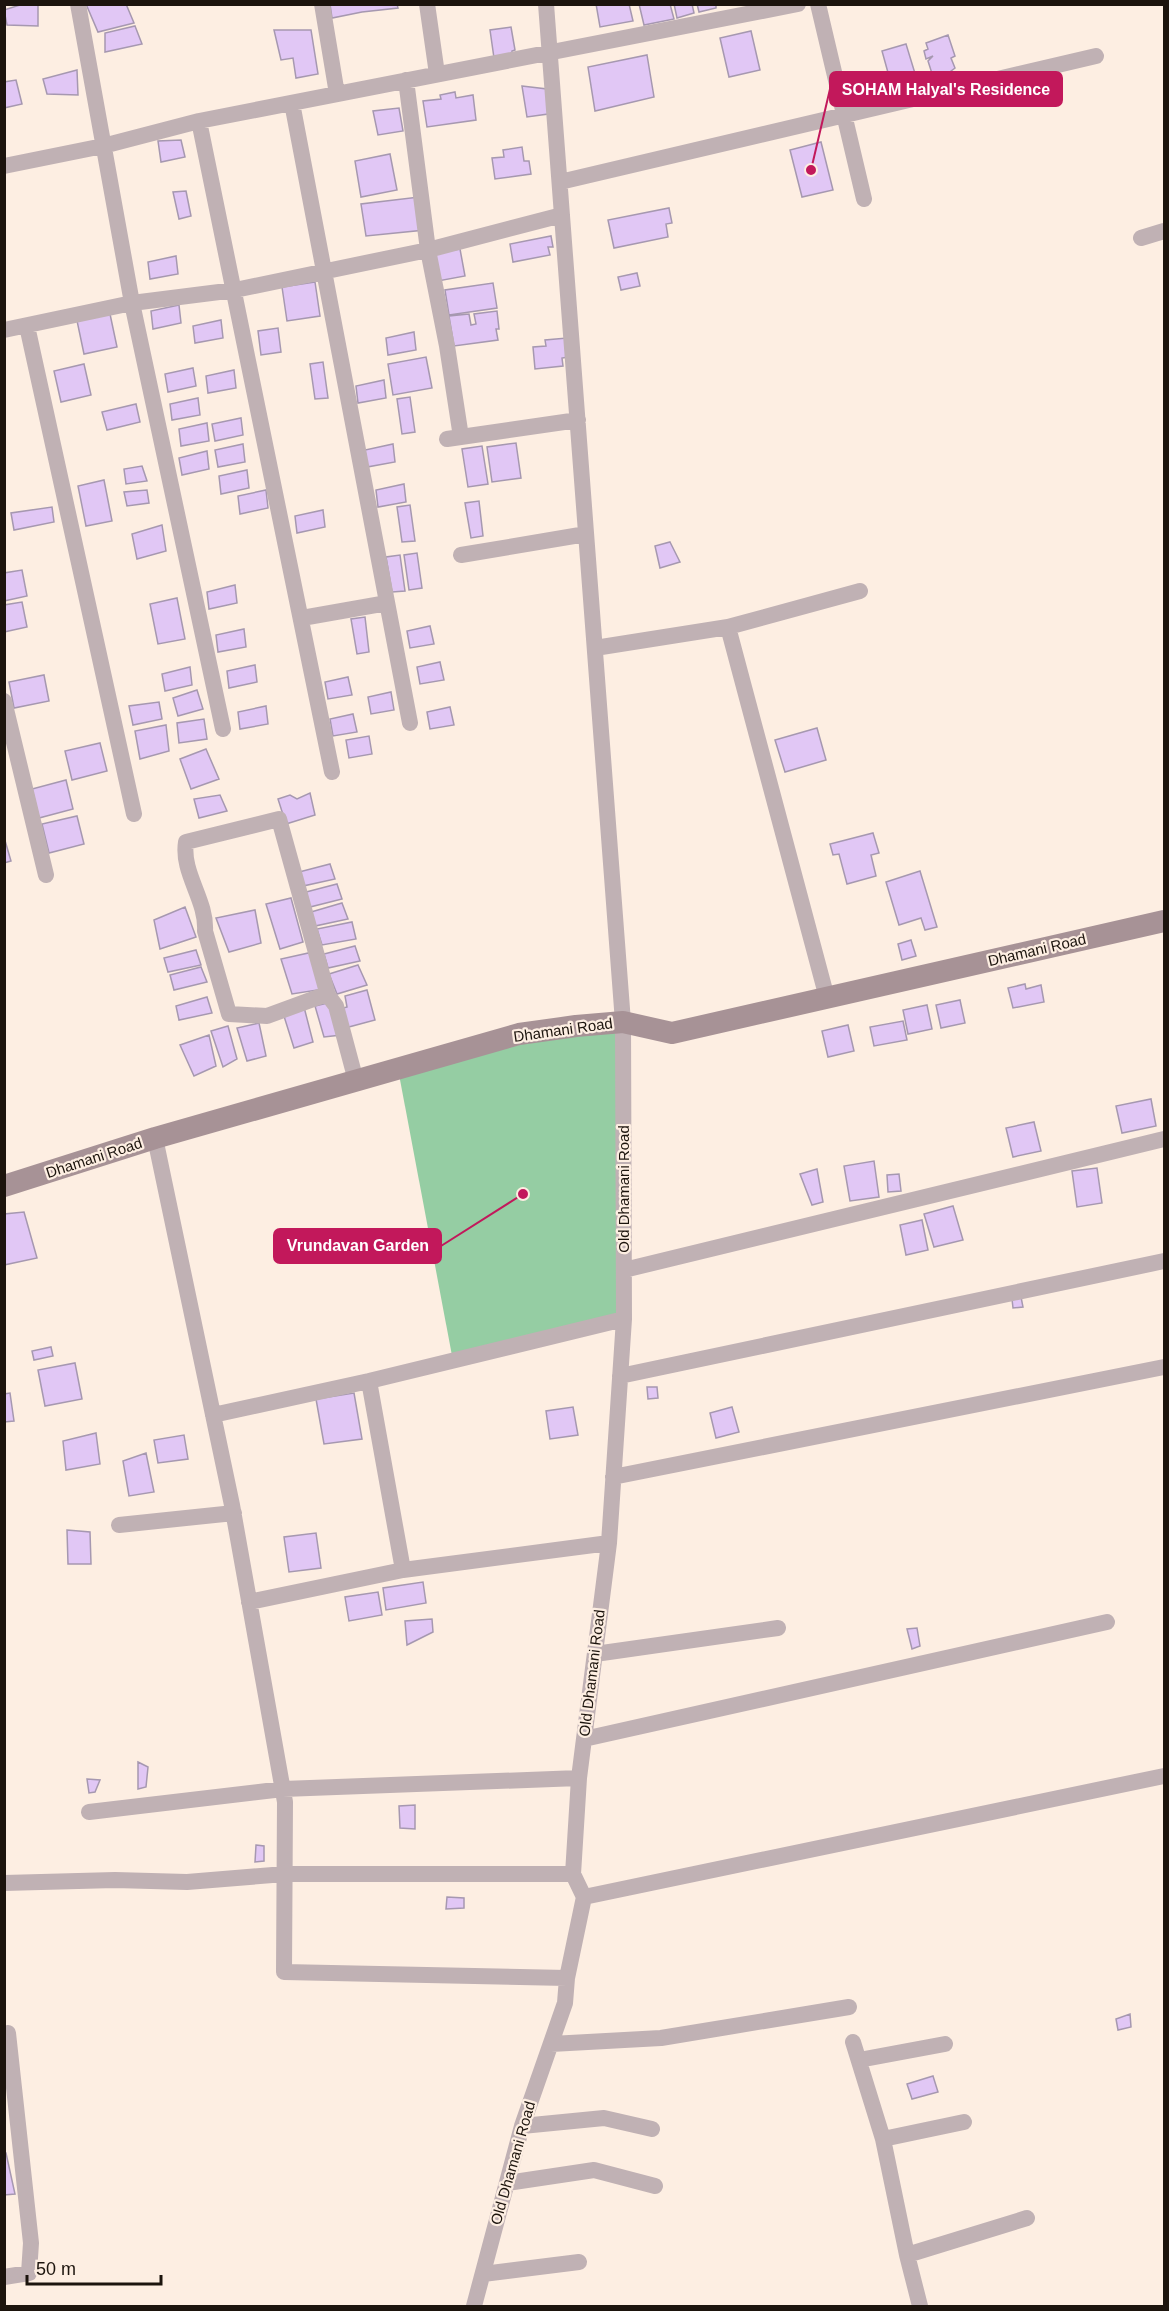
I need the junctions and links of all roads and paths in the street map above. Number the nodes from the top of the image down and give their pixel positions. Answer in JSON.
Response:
{"nodes":[{"id":1,"x":78,"y":4,"type":"edge"},
{"id":2,"x":322,"y":4,"type":"edge"},
{"id":3,"x":427,"y":4,"type":"edge"},
{"id":4,"x":546,"y":4,"type":"edge"},
{"id":5,"x":798,"y":4,"type":"edge"},
{"id":6,"x":818,"y":4,"type":"edge"},
{"id":7,"x":548,"y":53,"type":"junction"},
{"id":8,"x":1096,"y":56,"type":"dead end"},
{"id":9,"x":437,"y":74,"type":"junction"},
{"id":10,"x":406,"y":80,"type":"junction"},
{"id":11,"x":336,"y":94,"type":"junction"},
{"id":12,"x":292,"y":103,"type":"junction"},
{"id":13,"x":844,"y":117,"type":"junction"},
{"id":14,"x":199,"y":121,"type":"junction"},
{"id":15,"x":103,"y":146,"type":"junction"},
{"id":16,"x":4,"y":166,"type":"edge"},
{"id":17,"x":560,"y":182,"type":"junction"},
{"id":18,"x":864,"y":199,"type":"dead end"},
{"id":19,"x":562,"y":215,"type":"junction"},
{"id":20,"x":1164,"y":231,"type":"edge"},
{"id":21,"x":1141,"y":238,"type":"dead end"},
{"id":22,"x":428,"y":249,"type":"junction"},
{"id":23,"x":325,"y":270,"type":"junction"},
{"id":24,"x":235,"y":290,"type":"junction"},
{"id":25,"x":132,"y":303,"type":"junction"},
{"id":26,"x":27,"y":326,"type":"junction"},
{"id":27,"x":4,"y":330,"type":"edge"},
{"id":28,"x":578,"y":420,"type":"junction"},
{"id":29,"x":586,"y":534,"type":"junction"},
{"id":30,"x":461,"y":555,"type":"dead end"},
{"id":31,"x":860,"y":591,"type":"dead end"},
{"id":32,"x":387,"y":603,"type":"junction"},
{"id":33,"x":302,"y":618,"type":"junction"},
{"id":34,"x":728,"y":627,"type":"junction"},
{"id":35,"x":595,"y":648,"type":"junction"},
{"id":36,"x":4,"y":701,"type":"edge"},
{"id":37,"x":410,"y":723,"type":"dead end"},
{"id":38,"x":223,"y":729,"type":"dead end"},
{"id":39,"x":332,"y":772,"type":"dead end"},
{"id":40,"x":134,"y":814,"type":"dead end"},
{"id":41,"x":46,"y":875,"type":"dead end"},
{"id":42,"x":1164,"y":921,"type":"edge"},
{"id":43,"x":327,"y":992,"type":"dead end"},
{"id":44,"x":827,"y":998,"type":"junction"},
{"id":45,"x":623,"y":1022,"type":"junction"},
{"id":46,"x":356,"y":1081,"type":"junction"},
{"id":47,"x":155,"y":1138,"type":"junction"},
{"id":48,"x":1164,"y":1139,"type":"edge"},
{"id":49,"x":4,"y":1186,"type":"edge"},
{"id":50,"x":1164,"y":1261,"type":"edge"},
{"id":51,"x":624,"y":1270,"type":"junction"},
{"id":52,"x":624,"y":1319,"type":"junction"},
{"id":53,"x":1164,"y":1367,"type":"edge"},
{"id":54,"x":620,"y":1376,"type":"junction"},
{"id":55,"x":369,"y":1381,"type":"junction"},
{"id":56,"x":213,"y":1415,"type":"junction"},
{"id":57,"x":613,"y":1477,"type":"junction"},
{"id":58,"x":234,"y":1513,"type":"junction"},
{"id":59,"x":119,"y":1525,"type":"dead end"},
{"id":60,"x":609,"y":1543,"type":"junction"},
{"id":61,"x":404,"y":1570,"type":"junction"},
{"id":62,"x":249,"y":1602,"type":"junction"},
{"id":63,"x":1107,"y":1622,"type":"dead end"},
{"id":64,"x":778,"y":1628,"type":"dead end"},
{"id":65,"x":595,"y":1654,"type":"junction"},
{"id":66,"x":584,"y":1739,"type":"junction"},
{"id":67,"x":1164,"y":1776,"type":"edge"},
{"id":68,"x":579,"y":1778,"type":"junction"},
{"id":69,"x":283,"y":1789,"type":"junction"},
{"id":70,"x":89,"y":1812,"type":"dead end"},
{"id":71,"x":285,"y":1874,"type":"junction"},
{"id":72,"x":573,"y":1874,"type":"junction"},
{"id":73,"x":4,"y":1883,"type":"edge"},
{"id":74,"x":584,"y":1897,"type":"junction"},
{"id":75,"x":567,"y":1978,"type":"junction"},
{"id":76,"x":849,"y":2007,"type":"dead end"},
{"id":77,"x":8,"y":2033,"type":"dead end"},
{"id":78,"x":853,"y":2042,"type":"dead end"},
{"id":79,"x":551,"y":2044,"type":"junction"},
{"id":80,"x":945,"y":2044,"type":"dead end"},
{"id":81,"x":859,"y":2060,"type":"junction"},
{"id":82,"x":964,"y":2122,"type":"dead end"},
{"id":83,"x":522,"y":2126,"type":"junction"},
{"id":84,"x":652,"y":2129,"type":"dead end"},
{"id":85,"x":883,"y":2139,"type":"junction"},
{"id":86,"x":507,"y":2183,"type":"junction"},
{"id":87,"x":655,"y":2186,"type":"dead end"},
{"id":88,"x":1027,"y":2218,"type":"dead end"},
{"id":89,"x":907,"y":2255,"type":"junction"},
{"id":90,"x":579,"y":2262,"type":"dead end"},
{"id":91,"x":483,"y":2274,"type":"junction"},
{"id":92,"x":4,"y":2277,"type":"edge"},
{"id":93,"x":474,"y":2307,"type":"edge"},
{"id":94,"x":920,"y":2307,"type":"edge"}],
"edges":[{"from":1,"to":15,"type":"street"},
{"from":2,"to":11,"type":"street"},
{"from":3,"to":9,"type":"street"},
{"from":4,"to":7,"type":"street","name":"Old Dhamani Road"},
{"from":5,"to":7,"type":"street"},
{"from":6,"to":13,"type":"street"},
{"from":7,"to":9,"type":"street"},
{"from":7,"to":17,"type":"street","name":"Old Dhamani Road"},
{"from":8,"to":13,"type":"street"},
{"from":9,"to":10,"type":"street"},
{"from":10,"to":11,"type":"street"},
{"from":10,"to":22,"type":"street"},
{"from":11,"to":12,"type":"street"},
{"from":12,"to":14,"type":"street"},
{"from":12,"to":23,"type":"street"},
{"from":13,"to":17,"type":"street"},
{"from":13,"to":18,"type":"street"},
{"from":14,"to":15,"type":"street"},
{"from":14,"to":24,"type":"street"},
{"from":15,"to":16,"type":"street"},
{"from":15,"to":25,"type":"street"},
{"from":17,"to":19,"type":"street","name":"Old Dhamani Road"},
{"from":19,"to":22,"type":"street"},
{"from":19,"to":28,"type":"street","name":"Old Dhamani Road"},
{"from":20,"to":21,"type":"street"},
{"from":22,"to":23,"type":"street"},
{"from":22,"to":28,"type":"street"},
{"from":23,"to":24,"type":"street"},
{"from":23,"to":32,"type":"street"},
{"from":24,"to":25,"type":"street"},
{"from":24,"to":33,"type":"street"},
{"from":25,"to":26,"type":"street"},
{"from":25,"to":38,"type":"street"},
{"from":26,"to":27,"type":"street"},
{"from":26,"to":40,"type":"street"},
{"from":28,"to":29,"type":"street","name":"Old Dhamani Road"},
{"from":29,"to":30,"type":"street"},
{"from":29,"to":35,"type":"street","name":"Old Dhamani Road"},
{"from":31,"to":34,"type":"street"},
{"from":32,"to":33,"type":"street"},
{"from":32,"to":37,"type":"street"},
{"from":33,"to":39,"type":"street"},
{"from":34,"to":35,"type":"street"},
{"from":34,"to":44,"type":"street"},
{"from":35,"to":45,"type":"street","name":"Old Dhamani Road"},
{"from":36,"to":41,"type":"street"},
{"from":42,"to":44,"type":"main road","name":"Dhamani Road"},
{"from":43,"to":46,"type":"street"},
{"from":44,"to":45,"type":"main road","name":"Dhamani Road"},
{"from":45,"to":46,"type":"main road","name":"Dhamani Road"},
{"from":45,"to":51,"type":"street","name":"Old Dhamani Road"},
{"from":46,"to":47,"type":"main road","name":"Dhamani Road"},
{"from":47,"to":49,"type":"main road","name":"Dhamani Road"},
{"from":47,"to":56,"type":"street"},
{"from":48,"to":51,"type":"street"},
{"from":50,"to":54,"type":"street"},
{"from":51,"to":52,"type":"street","name":"Old Dhamani Road"},
{"from":52,"to":54,"type":"street","name":"Old Dhamani Road"},
{"from":52,"to":55,"type":"street"},
{"from":53,"to":57,"type":"street"},
{"from":54,"to":57,"type":"street","name":"Old Dhamani Road"},
{"from":55,"to":56,"type":"street"},
{"from":55,"to":61,"type":"street"},
{"from":56,"to":58,"type":"street"},
{"from":57,"to":60,"type":"street","name":"Old Dhamani Road"},
{"from":58,"to":59,"type":"street"},
{"from":58,"to":62,"type":"street"},
{"from":60,"to":61,"type":"street"},
{"from":60,"to":65,"type":"street","name":"Old Dhamani Road"},
{"from":61,"to":62,"type":"street"},
{"from":62,"to":69,"type":"street"},
{"from":63,"to":66,"type":"street"},
{"from":64,"to":65,"type":"street"},
{"from":65,"to":66,"type":"street","name":"Old Dhamani Road"},
{"from":66,"to":68,"type":"street","name":"Old Dhamani Road"},
{"from":67,"to":74,"type":"street"},
{"from":68,"to":69,"type":"street"},
{"from":68,"to":72,"type":"street","name":"Old Dhamani Road"},
{"from":69,"to":70,"type":"street"},
{"from":69,"to":71,"type":"street"},
{"from":71,"to":72,"type":"street"},
{"from":71,"to":73,"type":"street"},
{"from":71,"to":75,"type":"street"},
{"from":72,"to":74,"type":"street","name":"Old Dhamani Road"},
{"from":74,"to":75,"type":"street","name":"Old Dhamani Road"},
{"from":75,"to":79,"type":"street","name":"Old Dhamani Road"},
{"from":76,"to":79,"type":"street"},
{"from":77,"to":92,"type":"street"},
{"from":78,"to":81,"type":"street"},
{"from":79,"to":83,"type":"street","name":"Old Dhamani Road"},
{"from":80,"to":81,"type":"street"},
{"from":81,"to":85,"type":"street"},
{"from":82,"to":85,"type":"street"},
{"from":83,"to":84,"type":"street"},
{"from":83,"to":86,"type":"street","name":"Old Dhamani Road"},
{"from":85,"to":89,"type":"street"},
{"from":86,"to":87,"type":"street"},
{"from":86,"to":91,"type":"street","name":"Old Dhamani Road"},
{"from":88,"to":89,"type":"street"},
{"from":89,"to":94,"type":"street"},
{"from":90,"to":91,"type":"street"},
{"from":91,"to":93,"type":"street","name":"Old Dhamani Road"}]}
